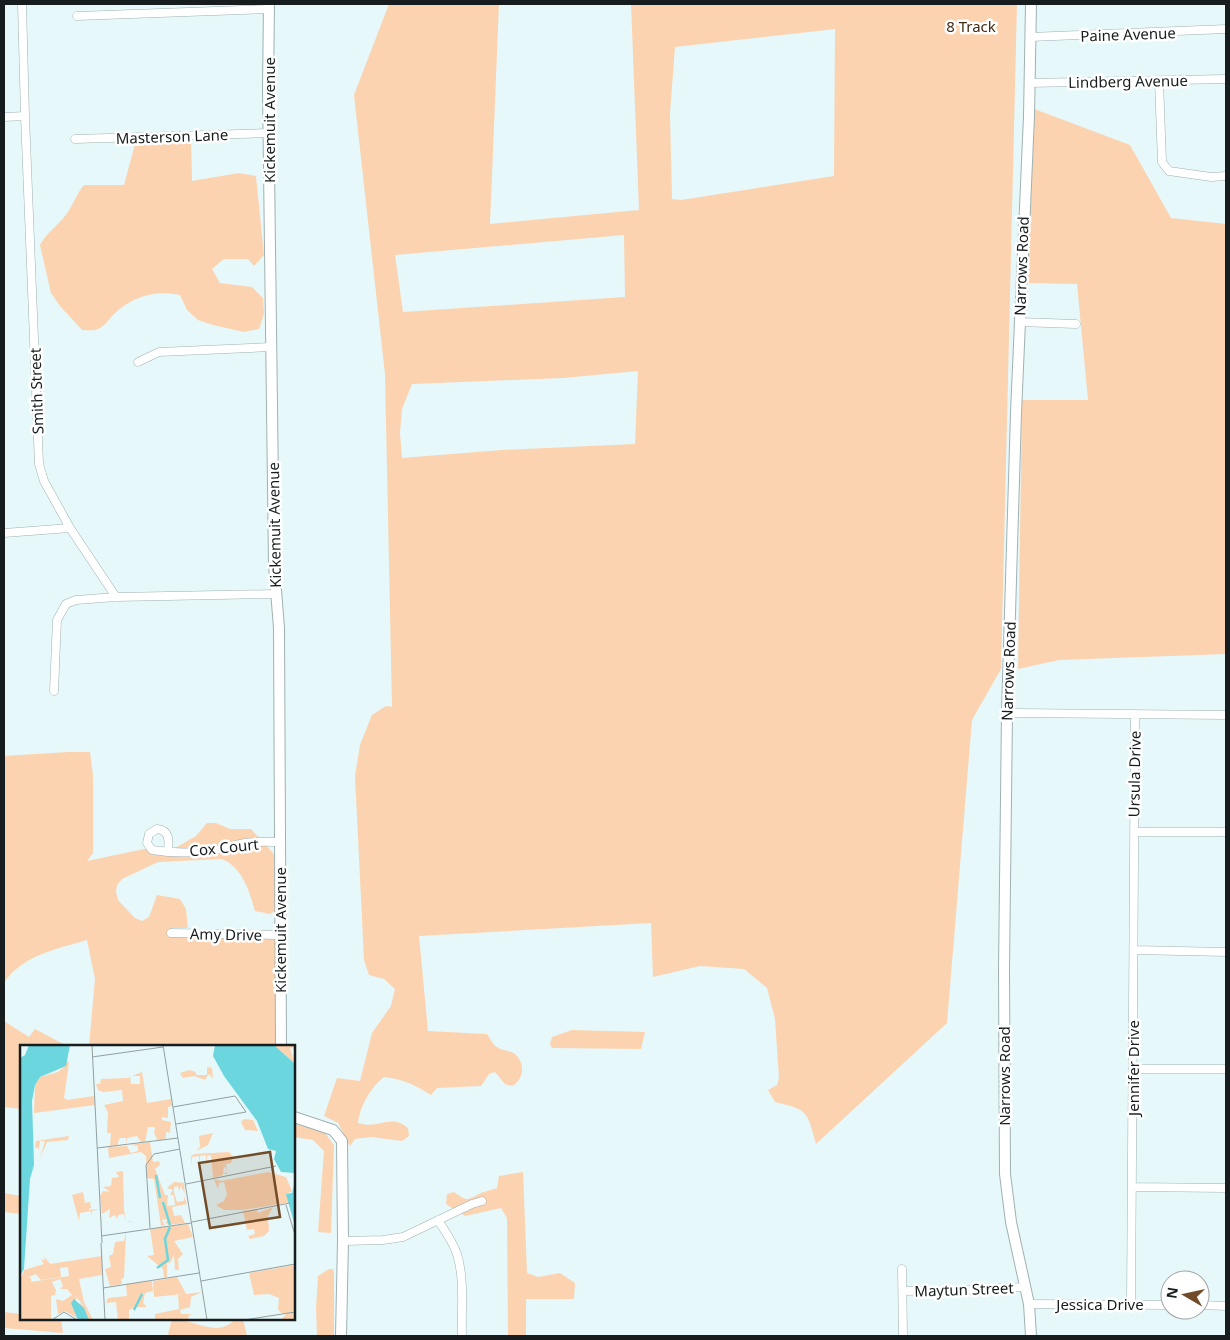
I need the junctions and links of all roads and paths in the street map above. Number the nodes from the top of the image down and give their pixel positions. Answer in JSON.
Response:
{"nodes":[{"id":1,"x":22,"y":4,"type":"edge"},
{"id":2,"x":1031,"y":4,"type":"edge"},
{"id":3,"x":269,"y":6,"type":"edge"},
{"id":4,"x":77,"y":16,"type":"dead end"},
{"id":5,"x":1226,"y":29,"type":"edge"},
{"id":6,"x":1030,"y":37,"type":"junction"},
{"id":7,"x":1226,"y":79,"type":"edge"},
{"id":8,"x":1159,"y":80,"type":"junction"},
{"id":9,"x":1029,"y":83,"type":"junction"},
{"id":10,"x":25,"y":116,"type":"junction"},
{"id":11,"x":4,"y":117,"type":"edge"},
{"id":12,"x":269,"y":133,"type":"junction"},
{"id":13,"x":75,"y":139,"type":"dead end"},
{"id":14,"x":1226,"y":176,"type":"edge"},
{"id":15,"x":1019,"y":322,"type":"junction"},
{"id":16,"x":1076,"y":324,"type":"dead end"},
{"id":17,"x":272,"y":347,"type":"junction"},
{"id":18,"x":138,"y":362,"type":"dead end"},
{"id":19,"x":70,"y":528,"type":"junction"},
{"id":20,"x":4,"y":533,"type":"edge"},
{"id":21,"x":275,"y":594,"type":"junction"},
{"id":22,"x":116,"y":597,"type":"junction"},
{"id":23,"x":54,"y":691,"type":"dead end"},
{"id":24,"x":1007,"y":714,"type":"junction"},
{"id":25,"x":1135,"y":714,"type":"junction"},
{"id":26,"x":1226,"y":715,"type":"edge"},
{"id":27,"x":1134,"y":832,"type":"junction"},
{"id":28,"x":1226,"y":832,"type":"edge"},
{"id":29,"x":280,"y":842,"type":"junction"},
{"id":30,"x":168,"y":851,"type":"dead end"},
{"id":31,"x":171,"y":933,"type":"dead end"},
{"id":32,"x":280,"y":935,"type":"junction"},
{"id":33,"x":1134,"y":950,"type":"junction"},
{"id":34,"x":1226,"y":952,"type":"edge"},
{"id":35,"x":281,"y":1045,"type":"edge"},
{"id":36,"x":1134,"y":1069,"type":"junction"},
{"id":37,"x":1226,"y":1069,"type":"edge"},
{"id":38,"x":295,"y":1117,"type":"edge"},
{"id":39,"x":1132,"y":1187,"type":"junction"},
{"id":40,"x":1226,"y":1188,"type":"edge"},
{"id":41,"x":482,"y":1201,"type":"dead end"},
{"id":42,"x":438,"y":1220,"type":"junction"},
{"id":43,"x":343,"y":1241,"type":"junction"},
{"id":44,"x":902,"y":1268,"type":"dead end"},
{"id":45,"x":1025,"y":1287,"type":"junction"},
{"id":46,"x":904,"y":1291,"type":"junction"},
{"id":47,"x":1029,"y":1304,"type":"junction"},
{"id":48,"x":1131,"y":1304,"type":"junction"},
{"id":49,"x":1160,"y":1305,"type":"edge"},
{"id":50,"x":1210,"y":1305,"type":"edge"},
{"id":51,"x":1226,"y":1306,"type":"edge"},
{"id":52,"x":341,"y":1336,"type":"edge"},
{"id":53,"x":462,"y":1336,"type":"edge"},
{"id":54,"x":903,"y":1336,"type":"edge"},
{"id":55,"x":1032,"y":1336,"type":"edge"}],
"edges":[{"from":1,"to":10,"type":"street","name":"Smith Street"},
{"from":2,"to":6,"type":"street","name":"Narrows Road"},
{"from":3,"to":4,"type":"street"},
{"from":3,"to":12,"type":"street","name":"Kickemuit Avenue"},
{"from":5,"to":6,"type":"street","name":"Paine Avenue"},
{"from":6,"to":9,"type":"street","name":"Narrows Road"},
{"from":7,"to":8,"type":"street","name":"Lindberg Avenue"},
{"from":8,"to":9,"type":"street","name":"Lindberg Avenue"},
{"from":8,"to":14,"type":"street"},
{"from":9,"to":15,"type":"street","name":"Narrows Road"},
{"from":10,"to":11,"type":"street"},
{"from":10,"to":19,"type":"street","name":"Smith Street"},
{"from":12,"to":13,"type":"street","name":"Masterson Lane"},
{"from":12,"to":17,"type":"street","name":"Kickemuit Avenue"},
{"from":15,"to":16,"type":"street"},
{"from":15,"to":24,"type":"street","name":"Narrows Road"},
{"from":17,"to":18,"type":"street"},
{"from":17,"to":21,"type":"street","name":"Kickemuit Avenue"},
{"from":19,"to":20,"type":"street"},
{"from":19,"to":22,"type":"street","name":"Smith Street"},
{"from":21,"to":22,"type":"street"},
{"from":21,"to":29,"type":"street","name":"Kickemuit Avenue"},
{"from":22,"to":23,"type":"street"},
{"from":24,"to":25,"type":"street","name":"Ursula Drive"},
{"from":24,"to":45,"type":"street","name":"Narrows Road"},
{"from":25,"to":26,"type":"street","name":"Ursula Drive"},
{"from":25,"to":27,"type":"street","name":"Ursula Drive"},
{"from":27,"to":28,"type":"street","name":"Ursula Drive"},
{"from":27,"to":33,"type":"street","name":"Jennifer Drive"},
{"from":29,"to":30,"type":"street","name":"Cox Court"},
{"from":29,"to":32,"type":"street","name":"Kickemuit Avenue"},
{"from":31,"to":32,"type":"street","name":"Amy Drive"},
{"from":32,"to":35,"type":"street","name":"Kickemuit Avenue"},
{"from":33,"to":34,"type":"street"},
{"from":33,"to":36,"type":"street","name":"Jennifer Drive"},
{"from":36,"to":37,"type":"street"},
{"from":36,"to":39,"type":"street","name":"Jennifer Drive"},
{"from":38,"to":43,"type":"street"},
{"from":39,"to":40,"type":"street"},
{"from":39,"to":48,"type":"street","name":"Jennifer Drive"},
{"from":41,"to":42,"type":"street"},
{"from":42,"to":43,"type":"street"},
{"from":42,"to":53,"type":"street"},
{"from":43,"to":52,"type":"street"},
{"from":44,"to":46,"type":"street"},
{"from":45,"to":46,"type":"street","name":"Maytun Street"},
{"from":45,"to":47,"type":"street","name":"Narrows Road"},
{"from":46,"to":54,"type":"street"},
{"from":47,"to":48,"type":"street","name":"Jessica Drive"},
{"from":47,"to":55,"type":"street","name":"Narrows Road"},
{"from":48,"to":49,"type":"street","name":"Jessica Drive"},
{"from":50,"to":51,"type":"street"}]}
